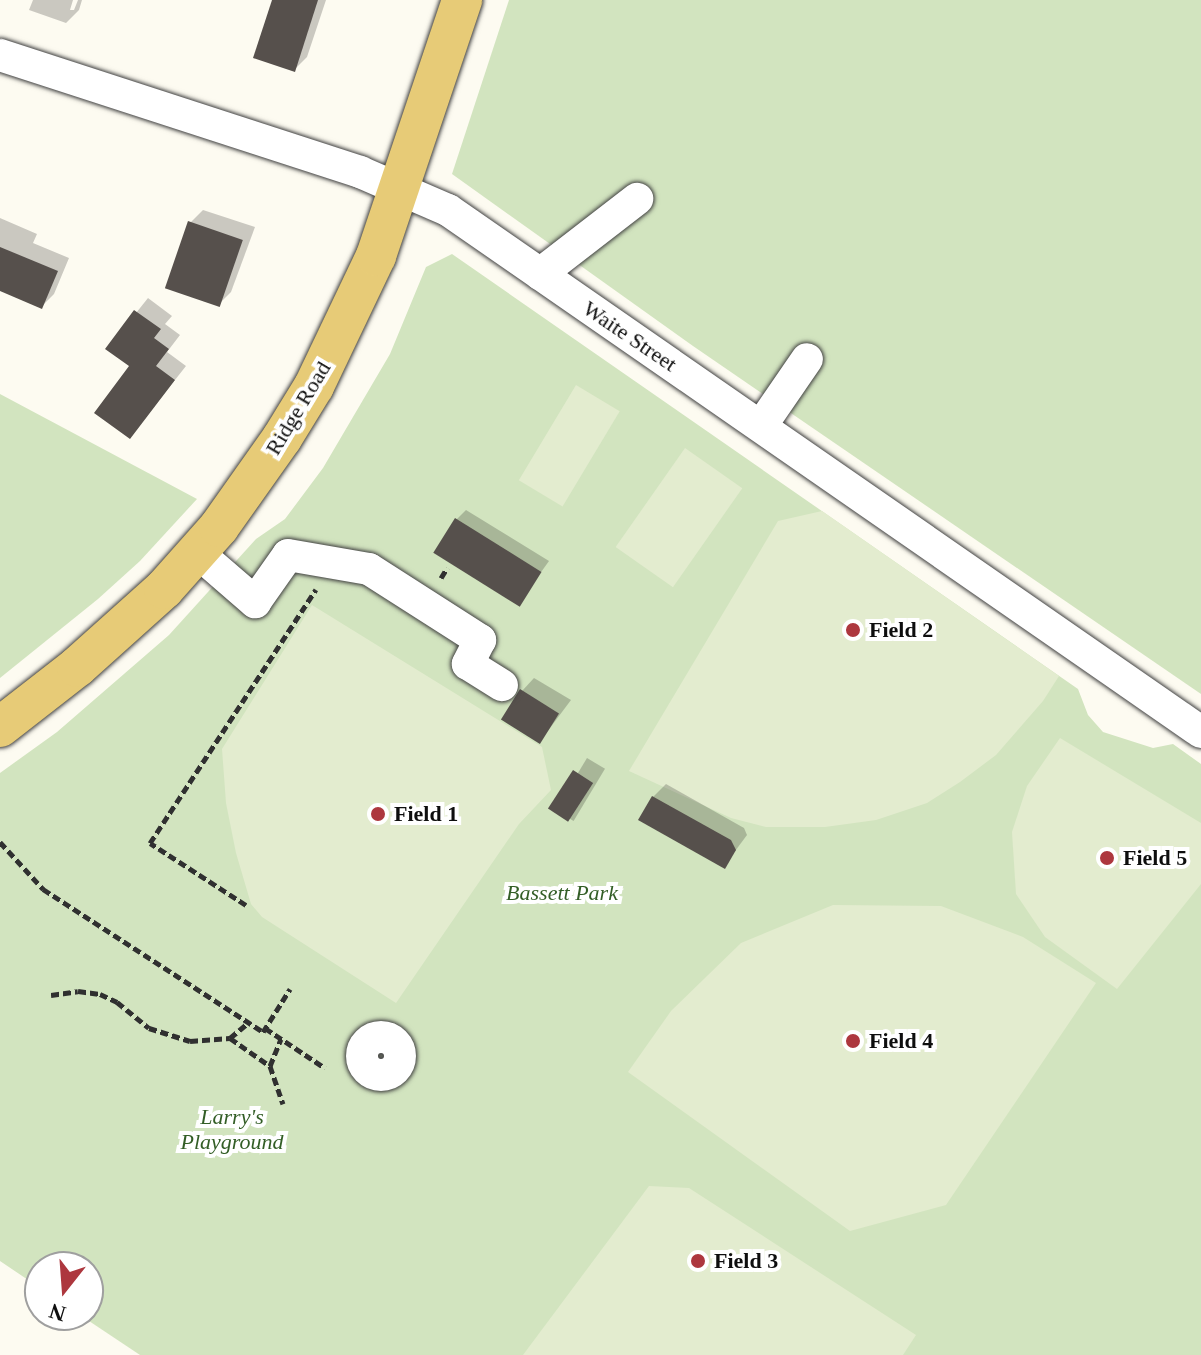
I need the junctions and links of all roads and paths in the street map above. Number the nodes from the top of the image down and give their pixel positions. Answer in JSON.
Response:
{"nodes":[{"id":1,"x":462,"y":0,"type":"edge"},
{"id":2,"x":0,"y":55,"type":"edge"},
{"id":3,"x":400,"y":189,"type":"junction"},
{"id":4,"x":637,"y":199,"type":"dead end"},
{"id":5,"x":540,"y":274,"type":"junction"},
{"id":6,"x":807,"y":359,"type":"dead end"},
{"id":7,"x":761,"y":426,"type":"junction"},
{"id":8,"x":197,"y":552,"type":"junction"},
{"id":9,"x":333,"y":561,"type":"junction"},
{"id":10,"x":502,"y":685,"type":"dead end"},
{"id":11,"x":0,"y":727,"type":"edge"},
{"id":12,"x":1201,"y":732,"type":"edge"},
{"id":13,"x":0,"y":842,"type":"edge"},
{"id":14,"x":246,"y":905,"type":"dead end"},
{"id":15,"x":290,"y":989,"type":"dead end"},
{"id":16,"x":51,"y":995,"type":"dead end"},
{"id":17,"x":249,"y":1022,"type":"junction"},
{"id":18,"x":265,"y":1028,"type":"junction"},
{"id":19,"x":230,"y":1038,"type":"junction"},
{"id":20,"x":281,"y":1039,"type":"junction"},
{"id":21,"x":270,"y":1066,"type":"junction"},
{"id":22,"x":325,"y":1068,"type":"dead end"},
{"id":23,"x":283,"y":1104,"type":"dead end"}],
"edges":[{"from":1,"to":3,"type":"main road","name":"Ridge Road"},
{"from":2,"to":3,"type":"street","name":"Waite Street"},
{"from":3,"to":5,"type":"street","name":"Waite Street"},
{"from":3,"to":8,"type":"main road","name":"Ridge Road"},
{"from":4,"to":5,"type":"street"},
{"from":5,"to":7,"type":"street","name":"Waite Street"},
{"from":6,"to":7,"type":"street"},
{"from":7,"to":12,"type":"street","name":"Waite Street"},
{"from":8,"to":9,"type":"street"},
{"from":8,"to":11,"type":"main road","name":"Ridge Road"},
{"from":9,"to":10,"type":"street"},
{"from":9,"to":14,"type":"path"},
{"from":13,"to":17,"type":"path"},
{"from":15,"to":18,"type":"path"},
{"from":16,"to":19,"type":"path"},
{"from":17,"to":18,"type":"path"},
{"from":17,"to":19,"type":"path"},
{"from":18,"to":20,"type":"path"},
{"from":19,"to":21,"type":"path"},
{"from":20,"to":21,"type":"path"},
{"from":20,"to":22,"type":"path"},
{"from":21,"to":23,"type":"path"}]}
